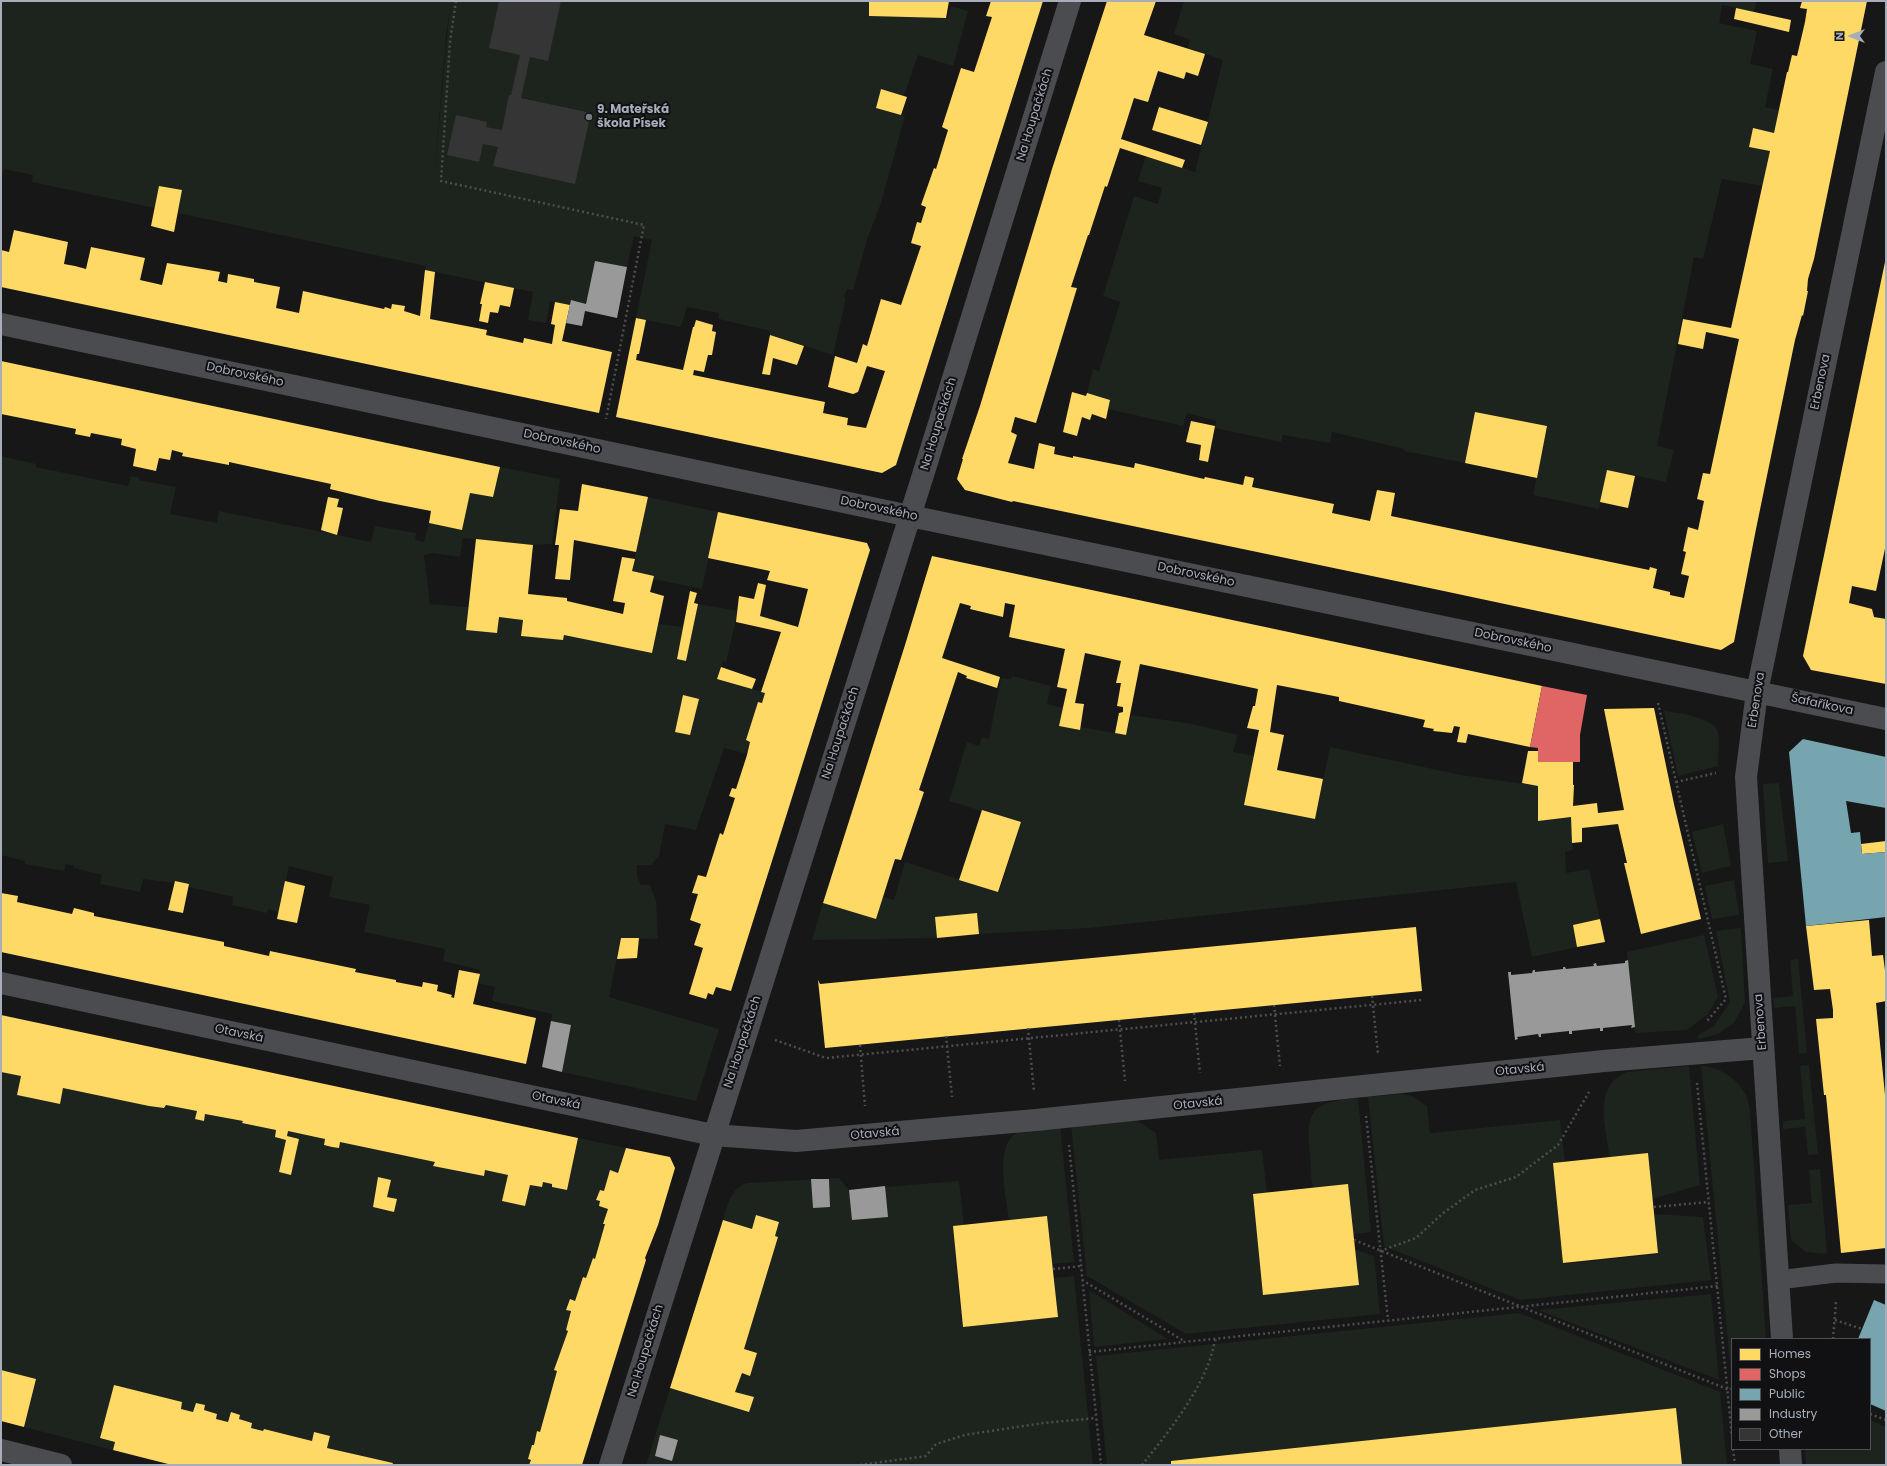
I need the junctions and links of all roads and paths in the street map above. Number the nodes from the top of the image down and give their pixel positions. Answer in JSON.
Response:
{"nodes":[{"id":1,"x":456,"y":1,"type":"edge"},
{"id":2,"x":1070,"y":1,"type":"edge"},
{"id":3,"x":1886,"y":72,"type":"edge"},
{"id":4,"x":1,"y":324,"type":"edge"},
{"id":5,"x":606,"y":419,"type":"dead end"},
{"id":6,"x":910,"y":516,"type":"junction"},
{"id":7,"x":1757,"y":692,"type":"junction"},
{"id":8,"x":1658,"y":703,"type":"dead end"},
{"id":9,"x":1886,"y":719,"type":"edge"},
{"id":10,"x":1717,"y":772,"type":"dead end"},
{"id":11,"x":1676,"y":782,"type":"junction"},
{"id":12,"x":1,"y":983,"type":"edge"},
{"id":13,"x":1372,"y":996,"type":"dead end"},
{"id":14,"x":1422,"y":1000,"type":"dead end"},
{"id":15,"x":1274,"y":1005,"type":"dead end"},
{"id":16,"x":1373,"y":1005,"type":"junction"},
{"id":17,"x":1194,"y":1013,"type":"dead end"},
{"id":18,"x":1275,"y":1014,"type":"junction"},
{"id":19,"x":1119,"y":1020,"type":"dead end"},
{"id":20,"x":1195,"y":1022,"type":"junction"},
{"id":21,"x":1700,"y":1027,"type":"dead end"},
{"id":22,"x":1028,"y":1028,"type":"dead end"},
{"id":23,"x":1119,"y":1030,"type":"junction"},
{"id":24,"x":946,"y":1036,"type":"dead end"},
{"id":25,"x":1029,"y":1038,"type":"junction"},
{"id":26,"x":771,"y":1039,"type":"dead end"},
{"id":27,"x":860,"y":1045,"type":"dead end"},
{"id":28,"x":947,"y":1046,"type":"junction"},
{"id":29,"x":1762,"y":1048,"type":"junction"},
{"id":30,"x":1695,"y":1054,"type":"junction"},
{"id":31,"x":860,"y":1055,"type":"junction"},
{"id":32,"x":1604,"y":1062,"type":"junction"},
{"id":33,"x":1372,"y":1085,"type":"junction"},
{"id":34,"x":1283,"y":1095,"type":"junction"},
{"id":35,"x":1202,"y":1103,"type":"junction"},
{"id":36,"x":1128,"y":1111,"type":"junction"},
{"id":37,"x":1066,"y":1117,"type":"junction"},
{"id":38,"x":1036,"y":1120,"type":"junction"},
{"id":39,"x":955,"y":1127,"type":"junction"},
{"id":40,"x":713,"y":1135,"type":"junction"},
{"id":41,"x":867,"y":1135,"type":"junction"},
{"id":42,"x":1709,"y":1202,"type":"junction"},
{"id":43,"x":1654,"y":1207,"type":"dead end"},
{"id":44,"x":1354,"y":1240,"type":"dead end"},
{"id":45,"x":1380,"y":1251,"type":"junction"},
{"id":46,"x":1081,"y":1266,"type":"junction"},
{"id":47,"x":1053,"y":1269,"type":"dead end"},
{"id":48,"x":1886,"y":1274,"type":"edge"},
{"id":49,"x":1082,"y":1280,"type":"junction"},
{"id":50,"x":1778,"y":1280,"type":"junction"},
{"id":51,"x":1718,"y":1286,"type":"junction"},
{"id":52,"x":1520,"y":1306,"type":"junction"},
{"id":53,"x":1837,"y":1308,"type":"dead end"},
{"id":54,"x":1388,"y":1320,"type":"junction"},
{"id":55,"x":1835,"y":1320,"type":"junction"},
{"id":56,"x":1862,"y":1329,"type":"dead end"},
{"id":57,"x":1216,"y":1338,"type":"junction"},
{"id":58,"x":1782,"y":1338,"type":"edge"},
{"id":59,"x":1832,"y":1338,"type":"edge"},
{"id":60,"x":1185,"y":1342,"type":"junction"},
{"id":61,"x":1089,"y":1352,"type":"junction"},
{"id":62,"x":1727,"y":1389,"type":"junction"},
{"id":63,"x":1731,"y":1389,"type":"edge"},
{"id":64,"x":1871,"y":1414,"type":"edge"},
{"id":65,"x":1096,"y":1418,"type":"junction"},
{"id":66,"x":1886,"y":1420,"type":"edge"},
{"id":67,"x":1731,"y":1427,"type":"edge"},
{"id":68,"x":1,"y":1450,"type":"edge"},
{"id":69,"x":1733,"y":1450,"type":"edge"},
{"id":70,"x":1790,"y":1450,"type":"edge"},
{"id":71,"x":61,"y":1465,"type":"edge"},
{"id":72,"x":610,"y":1465,"type":"edge"},
{"id":73,"x":860,"y":1465,"type":"edge"},
{"id":74,"x":1101,"y":1465,"type":"edge"},
{"id":75,"x":1142,"y":1465,"type":"edge"},
{"id":76,"x":1735,"y":1465,"type":"edge"},
{"id":77,"x":1791,"y":1465,"type":"edge"}],
"edges":[{"from":1,"to":5,"type":"path"},
{"from":2,"to":6,"type":"street","name":"Na Houpačkách"},
{"from":3,"to":7,"type":"street","name":"Erbenova"},
{"from":4,"to":6,"type":"street","name":"Dobrovského"},
{"from":6,"to":7,"type":"street","name":"Dobrovského"},
{"from":6,"to":40,"type":"street","name":"Na Houpačkách"},
{"from":7,"to":9,"type":"street","name":"Šafaříkova"},
{"from":7,"to":29,"type":"street","name":"Erbenova"},
{"from":8,"to":11,"type":"path"},
{"from":10,"to":11,"type":"path"},
{"from":11,"to":21,"type":"path"},
{"from":12,"to":40,"type":"street","name":"Otavská"},
{"from":13,"to":16,"type":"path"},
{"from":14,"to":16,"type":"path"},
{"from":15,"to":18,"type":"path"},
{"from":16,"to":18,"type":"path"},
{"from":16,"to":33,"type":"path"},
{"from":17,"to":20,"type":"path"},
{"from":18,"to":20,"type":"path"},
{"from":18,"to":34,"type":"path"},
{"from":19,"to":23,"type":"path"},
{"from":20,"to":23,"type":"path"},
{"from":20,"to":35,"type":"path"},
{"from":22,"to":25,"type":"path"},
{"from":23,"to":25,"type":"path"},
{"from":23,"to":36,"type":"path"},
{"from":24,"to":28,"type":"path"},
{"from":25,"to":28,"type":"path"},
{"from":25,"to":38,"type":"path"},
{"from":26,"to":31,"type":"path"},
{"from":27,"to":31,"type":"path"},
{"from":28,"to":31,"type":"path"},
{"from":28,"to":39,"type":"path"},
{"from":29,"to":30,"type":"street","name":"Otavská"},
{"from":29,"to":50,"type":"street","name":"Erbenova"},
{"from":30,"to":32,"type":"street","name":"Otavská"},
{"from":30,"to":42,"type":"path"},
{"from":31,"to":41,"type":"path"},
{"from":32,"to":33,"type":"street","name":"Otavská"},
{"from":32,"to":45,"type":"path"},
{"from":33,"to":34,"type":"street","name":"Otavská"},
{"from":33,"to":45,"type":"path"},
{"from":34,"to":35,"type":"street","name":"Otavská"},
{"from":35,"to":36,"type":"street","name":"Otavská"},
{"from":36,"to":37,"type":"street","name":"Otavská"},
{"from":37,"to":38,"type":"street","name":"Otavská"},
{"from":37,"to":46,"type":"path"},
{"from":38,"to":39,"type":"street","name":"Otavská"},
{"from":39,"to":41,"type":"street","name":"Otavská"},
{"from":40,"to":41,"type":"street","name":"Otavská"},
{"from":40,"to":72,"type":"street","name":"Na Houpačkách"},
{"from":42,"to":43,"type":"path"},
{"from":42,"to":51,"type":"path"},
{"from":44,"to":45,"type":"path"},
{"from":45,"to":52,"type":"path"},
{"from":45,"to":54,"type":"path"},
{"from":46,"to":47,"type":"path"},
{"from":46,"to":49,"type":"path"},
{"from":48,"to":50,"type":"lane"},
{"from":49,"to":60,"type":"path"},
{"from":49,"to":61,"type":"path"},
{"from":50,"to":58,"type":"street","name":"Erbenova"},
{"from":51,"to":52,"type":"path"},
{"from":51,"to":62,"type":"path"},
{"from":52,"to":54,"type":"path"},
{"from":52,"to":62,"type":"path"},
{"from":53,"to":55,"type":"path"},
{"from":54,"to":57,"type":"path"},
{"from":55,"to":56,"type":"path"},
{"from":55,"to":59,"type":"path"},
{"from":57,"to":60,"type":"path"},
{"from":57,"to":75,"type":"path"},
{"from":60,"to":61,"type":"path"},
{"from":61,"to":65,"type":"path"},
{"from":62,"to":63,"type":"path"},
{"from":62,"to":67,"type":"path"},
{"from":64,"to":66,"type":"path"},
{"from":65,"to":73,"type":"path"},
{"from":65,"to":74,"type":"path"},
{"from":68,"to":71,"type":"street"},
{"from":69,"to":76,"type":"path"},
{"from":70,"to":77,"type":"street"}]}
